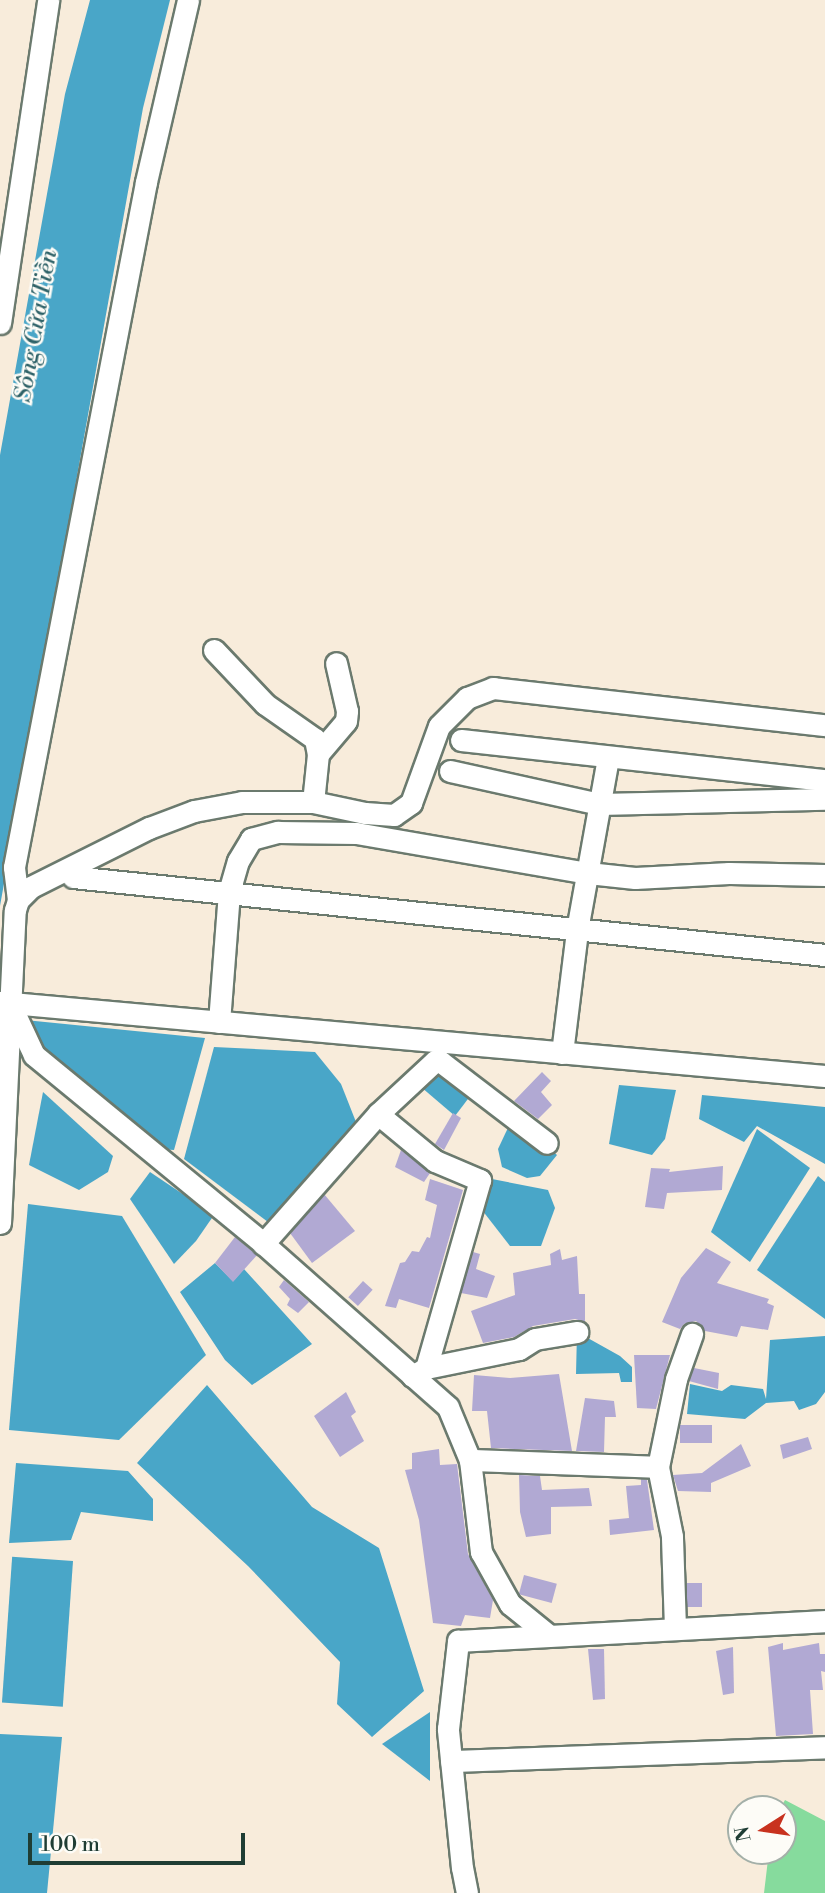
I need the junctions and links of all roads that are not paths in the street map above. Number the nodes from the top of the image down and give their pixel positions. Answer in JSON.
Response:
{"nodes":[{"id":1,"x":48,"y":0,"type":"edge"},
{"id":2,"x":188,"y":0,"type":"edge"},
{"id":3,"x":5,"y":264,"type":"edge"},
{"id":4,"x":0,"y":323,"type":"edge"},
{"id":5,"x":214,"y":650,"type":"dead end"},
{"id":6,"x":336,"y":663,"type":"dead end"},
{"id":7,"x":825,"y":725,"type":"edge"},
{"id":8,"x":461,"y":740,"type":"dead end"},
{"id":9,"x":318,"y":754,"type":"junction"},
{"id":10,"x":608,"y":757,"type":"junction"},
{"id":11,"x":450,"y":771,"type":"dead end"},
{"id":12,"x":825,"y":780,"type":"edge"},
{"id":13,"x":825,"y":799,"type":"edge"},
{"id":14,"x":313,"y":802,"type":"junction"},
{"id":15,"x":599,"y":804,"type":"junction"},
{"id":16,"x":588,"y":873,"type":"junction"},
{"id":17,"x":825,"y":875,"type":"edge"},
{"id":18,"x":73,"y":877,"type":"dead end"},
{"id":19,"x":229,"y":892,"type":"junction"},
{"id":20,"x":18,"y":900,"type":"junction"},
{"id":21,"x":577,"y":930,"type":"junction"},
{"id":22,"x":825,"y":956,"type":"edge"},
{"id":23,"x":5,"y":1003,"type":"edge"},
{"id":24,"x":219,"y":1022,"type":"junction"},
{"id":25,"x":562,"y":1052,"type":"junction"},
{"id":26,"x":825,"y":1076,"type":"edge"},
{"id":27,"x":378,"y":1114,"type":"junction"},
{"id":28,"x":547,"y":1143,"type":"dead end"},
{"id":29,"x":0,"y":1223,"type":"edge"},
{"id":30,"x":263,"y":1244,"type":"junction"},
{"id":31,"x":578,"y":1332,"type":"dead end"},
{"id":32,"x":692,"y":1335,"type":"dead end"},
{"id":33,"x":419,"y":1372,"type":"junction"},
{"id":34,"x":470,"y":1460,"type":"junction"},
{"id":35,"x":658,"y":1467,"type":"junction"},
{"id":36,"x":825,"y":1621,"type":"edge"},
{"id":37,"x":675,"y":1628,"type":"junction"},
{"id":38,"x":547,"y":1634,"type":"junction"},
{"id":39,"x":825,"y":1747,"type":"edge"},
{"id":40,"x":452,"y":1761,"type":"junction"},
{"id":41,"x":467,"y":1893,"type":"edge"}],
"edges":[{"from":1,"to":3,"type":"street"},
{"from":2,"to":20,"type":"street"},
{"from":3,"to":4,"type":"street"},
{"from":5,"to":9,"type":"street"},
{"from":6,"to":9,"type":"street"},
{"from":7,"to":14,"type":"street"},
{"from":8,"to":10,"type":"street"},
{"from":9,"to":14,"type":"street"},
{"from":10,"to":12,"type":"street"},
{"from":10,"to":15,"type":"street"},
{"from":11,"to":15,"type":"street"},
{"from":13,"to":15,"type":"street"},
{"from":14,"to":20,"type":"street"},
{"from":15,"to":16,"type":"street"},
{"from":16,"to":17,"type":"street"},
{"from":16,"to":19,"type":"street"},
{"from":16,"to":21,"type":"street"},
{"from":18,"to":19,"type":"street"},
{"from":19,"to":21,"type":"street"},
{"from":19,"to":24,"type":"street"},
{"from":20,"to":23,"type":"street"},
{"from":21,"to":22,"type":"street"},
{"from":21,"to":25,"type":"street"},
{"from":23,"to":24,"type":"street"},
{"from":23,"to":29,"type":"street"},
{"from":23,"to":30,"type":"street"},
{"from":24,"to":25,"type":"street"},
{"from":25,"to":26,"type":"street"},
{"from":27,"to":28,"type":"street"},
{"from":27,"to":30,"type":"street"},
{"from":27,"to":33,"type":"street"},
{"from":30,"to":33,"type":"street"},
{"from":31,"to":33,"type":"street"},
{"from":32,"to":35,"type":"street"},
{"from":33,"to":34,"type":"street"},
{"from":34,"to":35,"type":"street"},
{"from":34,"to":38,"type":"street"},
{"from":35,"to":37,"type":"street"},
{"from":36,"to":37,"type":"street"},
{"from":37,"to":38,"type":"street"},
{"from":38,"to":40,"type":"street"},
{"from":39,"to":40,"type":"street"},
{"from":40,"to":41,"type":"street"}]}
